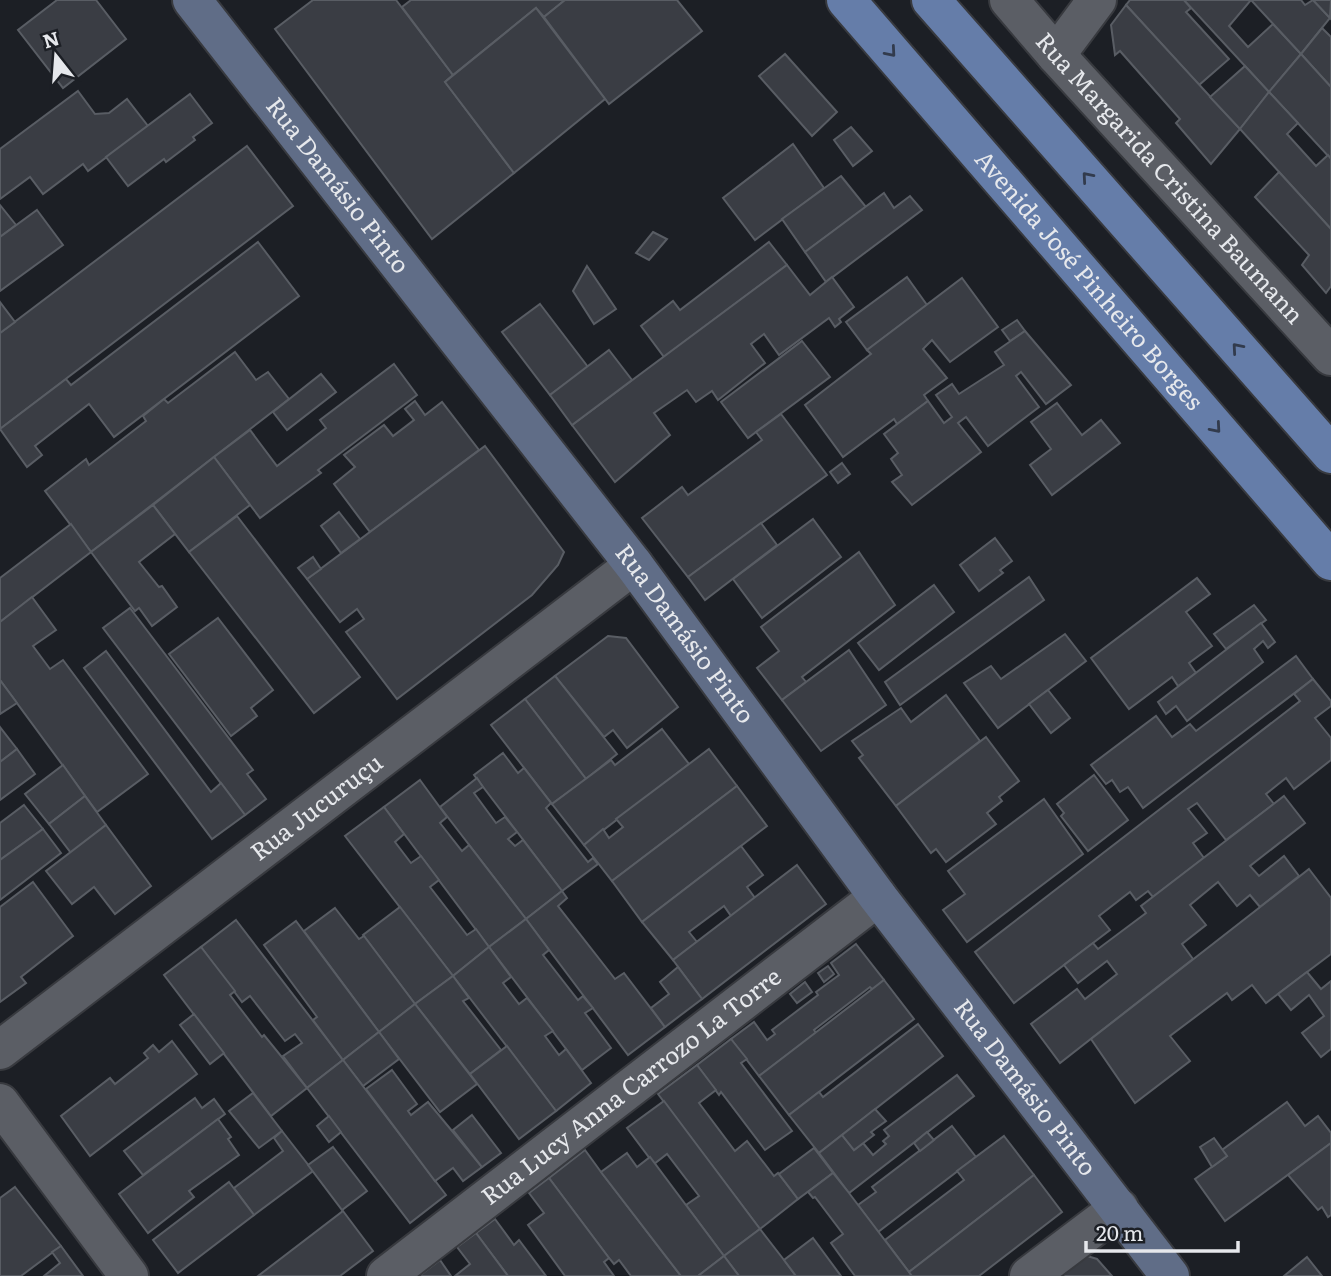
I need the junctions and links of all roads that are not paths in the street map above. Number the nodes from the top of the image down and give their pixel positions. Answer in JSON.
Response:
{"nodes":[{"id":1,"x":192,"y":0,"type":"edge"},
{"id":2,"x":846,"y":0,"type":"edge"},
{"id":3,"x":931,"y":0,"type":"edge"},
{"id":4,"x":1009,"y":0,"type":"edge"},
{"id":5,"x":1097,"y":0,"type":"edge"},
{"id":6,"x":1056,"y":55,"type":"junction"},
{"id":7,"x":1328,"y":345,"type":"edge"},
{"id":8,"x":1331,"y":454,"type":"edge"},
{"id":9,"x":1331,"y":561,"type":"edge"},
{"id":10,"x":634,"y":565,"type":"junction"},
{"id":11,"x":877,"y":897,"type":"junction"},
{"id":12,"x":0,"y":1050,"type":"edge"},
{"id":13,"x":0,"y":1103,"type":"edge"},
{"id":14,"x":1119,"y":1208,"type":"junction"},
{"id":15,"x":129,"y":1276,"type":"edge"},
{"id":16,"x":386,"y":1276,"type":"edge"},
{"id":17,"x":1030,"y":1276,"type":"edge"},
{"id":18,"x":1170,"y":1276,"type":"edge"}],
"edges":[{"from":1,"to":10,"type":"street","name":"Rua Damásio Pinto"},
{"from":2,"to":9,"type":"main road","name":"Avenida José Pinheiro Borges","one_way":true},
{"from":8,"to":3,"type":"main road","one_way":true},
{"from":4,"to":6,"type":"street","name":"Rua Margarida Cristina Baumann"},
{"from":5,"to":6,"type":"street"},
{"from":6,"to":7,"type":"street","name":"Rua Margarida Cristina Baumann"},
{"from":10,"to":11,"type":"street","name":"Rua Damásio Pinto"},
{"from":10,"to":12,"type":"street","name":"Rua Jucuruçu"},
{"from":11,"to":14,"type":"street","name":"Rua Damásio Pinto"},
{"from":11,"to":16,"type":"street","name":"Rua Lucy Anna Carrozo La Torre"},
{"from":13,"to":15,"type":"street"},
{"from":14,"to":17,"type":"street"},
{"from":14,"to":18,"type":"street","name":"Rua Damásio Pinto"}]}
